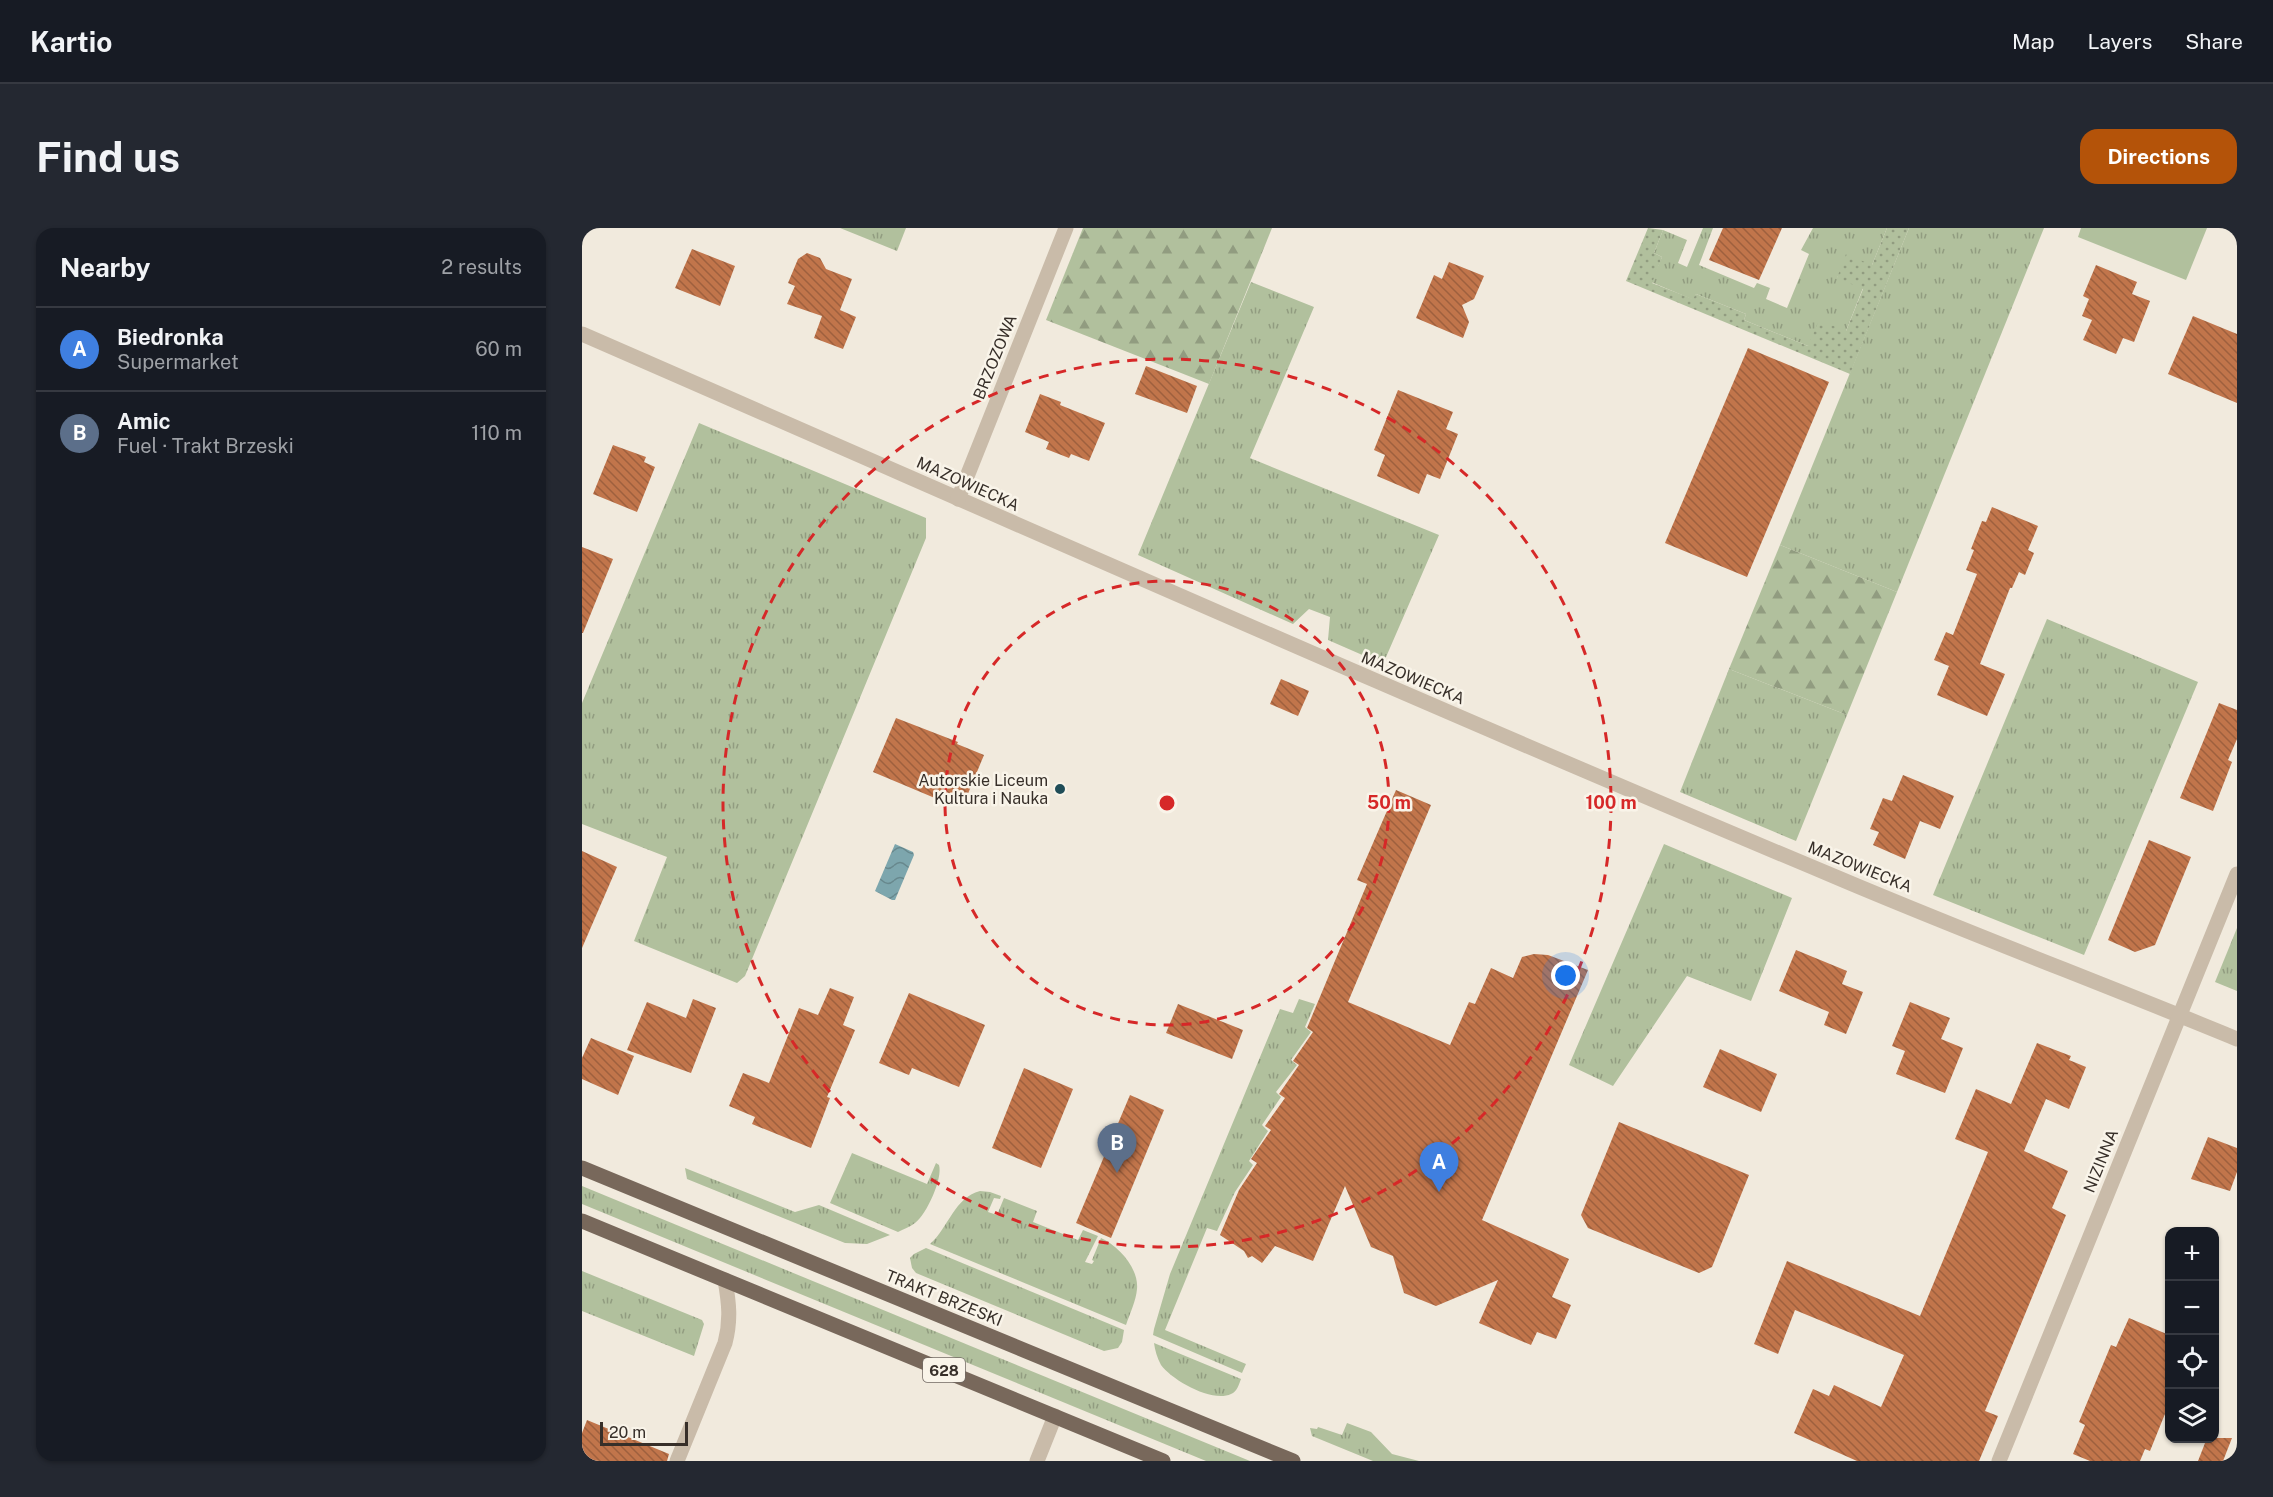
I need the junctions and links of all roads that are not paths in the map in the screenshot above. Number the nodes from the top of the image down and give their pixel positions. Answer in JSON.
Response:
{"nodes":[{"id":1,"x":1066,"y":228,"type":"edge"},
{"id":2,"x":582,"y":334,"type":"edge"},
{"id":3,"x":958,"y":499,"type":"junction"},
{"id":4,"x":2237,"y":874,"type":"edge"},
{"id":5,"x":2180,"y":1015,"type":"junction"},
{"id":6,"x":2237,"y":1039,"type":"edge"},
{"id":7,"x":582,"y":1168,"type":"edge"},
{"id":8,"x":582,"y":1221,"type":"edge"},
{"id":9,"x":725,"y":1280,"type":"junction"},
{"id":10,"x":1055,"y":1416,"type":"junction"},
{"id":11,"x":677,"y":1461,"type":"edge"},
{"id":12,"x":1037,"y":1461,"type":"edge"},
{"id":13,"x":1163,"y":1461,"type":"edge"},
{"id":14,"x":1293,"y":1461,"type":"edge"},
{"id":15,"x":1999,"y":1461,"type":"edge"}],
"edges":[{"from":1,"to":3,"type":"street","name":"BRZOZOWA"},
{"from":2,"to":3,"type":"street","name":"MAZOWIECKA"},
{"from":3,"to":5,"type":"street","name":"MAZOWIECKA"},
{"from":4,"to":5,"type":"street","name":"NIZINNA"},
{"from":5,"to":6,"type":"street","name":"MAZOWIECKA"},
{"from":5,"to":15,"type":"street","name":"NIZINNA"},
{"from":7,"to":14,"type":"main road","name":"TRAKT BRZESKI"},
{"from":8,"to":9,"type":"main road","number":"628"},
{"from":9,"to":10,"type":"main road","number":"628"},
{"from":9,"to":11,"type":"street"},
{"from":10,"to":12,"type":"street"},
{"from":10,"to":13,"type":"main road","number":"628"}]}
